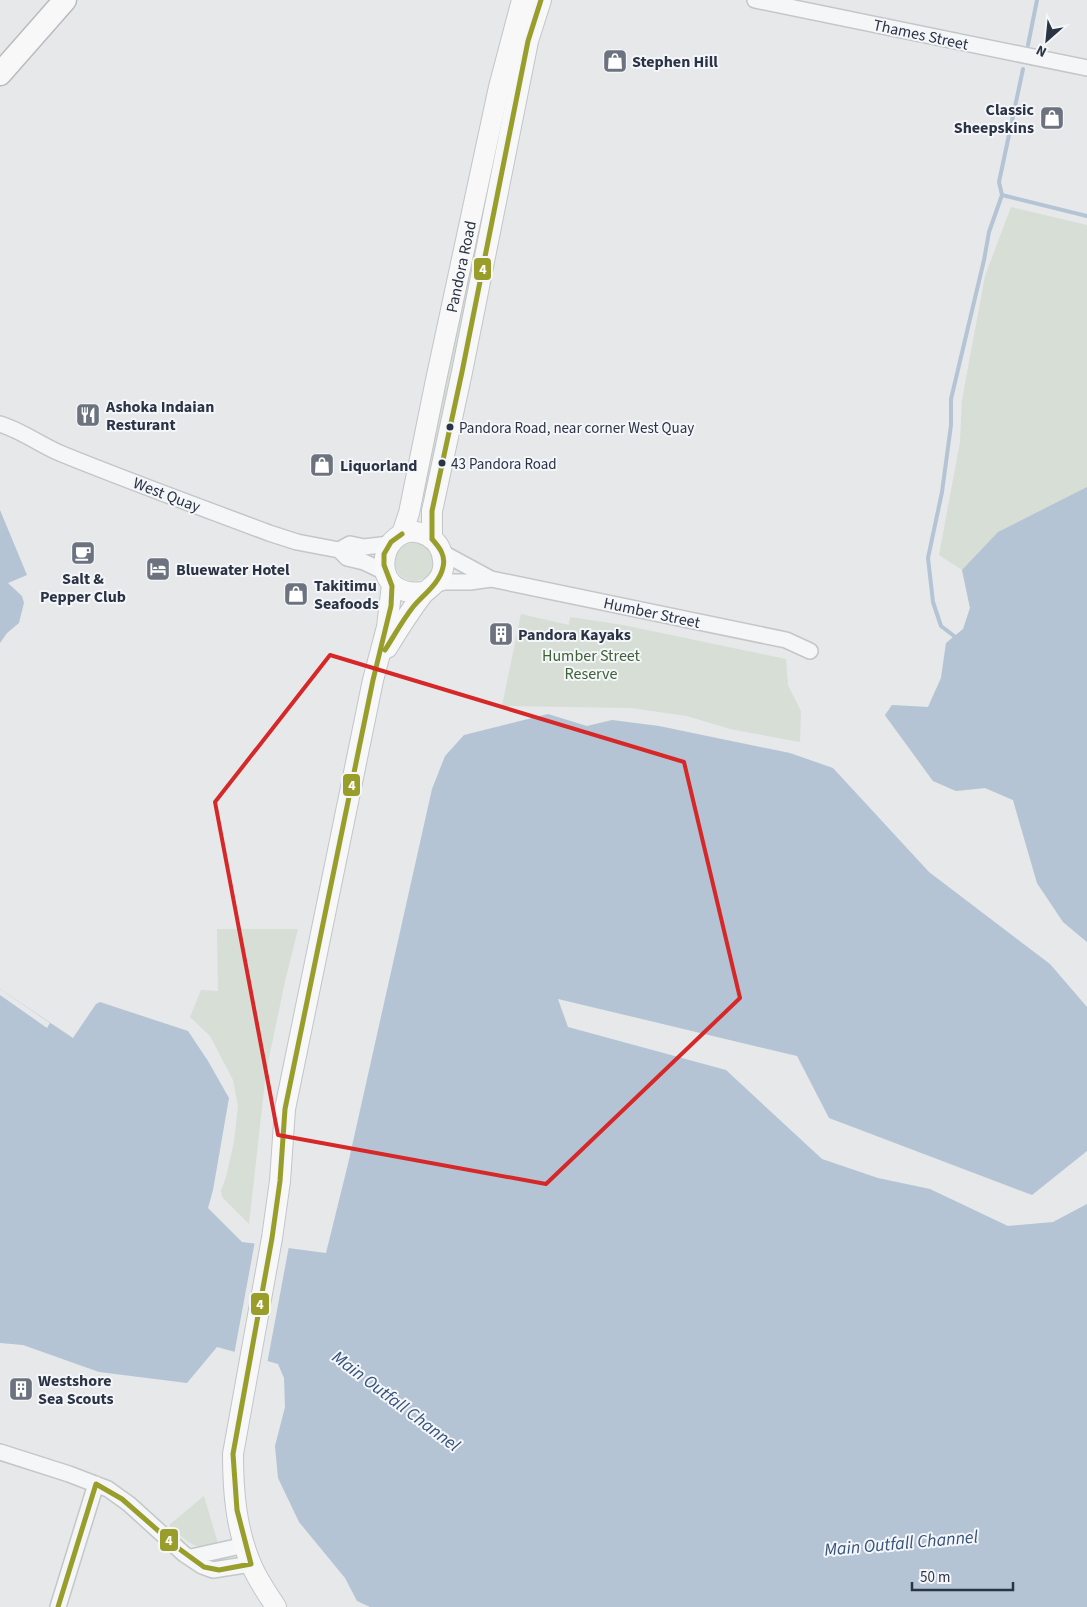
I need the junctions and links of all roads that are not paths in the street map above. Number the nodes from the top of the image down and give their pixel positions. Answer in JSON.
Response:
{"nodes":[{"id":1,"x":64,"y":0,"type":"edge"},
{"id":2,"x":522,"y":0,"type":"edge"},
{"id":3,"x":540,"y":0,"type":"edge"},
{"id":4,"x":755,"y":0,"type":"edge"},
{"id":5,"x":784,"y":3,"type":"edge"},
{"id":6,"x":1087,"y":68,"type":"edge"},
{"id":7,"x":0,"y":74,"type":"edge"},
{"id":8,"x":0,"y":424,"type":"edge"},
{"id":9,"x":395,"y":539,"type":"junction"},
{"id":10,"x":437,"y":546,"type":"junction"},
{"id":11,"x":339,"y":550,"type":"junction"},
{"id":12,"x":389,"y":578,"type":"junction"},
{"id":13,"x":491,"y":580,"type":"junction"},
{"id":14,"x":429,"y":589,"type":"junction"},
{"id":15,"x":810,"y":651,"type":"dead end"},
{"id":16,"x":380,"y":658,"type":"junction"},
{"id":17,"x":0,"y":1452,"type":"edge"},
{"id":18,"x":96,"y":1484,"type":"junction"},
{"id":19,"x":245,"y":1545,"type":"junction"},
{"id":20,"x":191,"y":1558,"type":"junction"},
{"id":21,"x":251,"y":1564,"type":"junction"},
{"id":22,"x":58,"y":1607,"type":"edge"},
{"id":23,"x":276,"y":1607,"type":"edge"}],
"edges":[{"from":1,"to":7,"type":"highway"},
{"from":2,"to":9,"type":"main road","name":"Pandora Road"},
{"from":3,"to":10,"type":"main road","name":"Pandora Road"},
{"from":4,"to":5,"type":"street","name":"Thames Street"},
{"from":5,"to":6,"type":"street","name":"Thames Street"},
{"from":8,"to":11,"type":"street","name":"West Quay"},
{"from":9,"to":10,"type":"main road"},
{"from":9,"to":11,"type":"street","name":"West Quay"},
{"from":9,"to":12,"type":"main road"},
{"from":10,"to":13,"type":"street","name":"Humber Street"},
{"from":10,"to":14,"type":"main road"},
{"from":11,"to":12,"type":"street","name":"West Quay"},
{"from":12,"to":14,"type":"main road"},
{"from":12,"to":16,"type":"main road"},
{"from":13,"to":14,"type":"street","name":"Humber Street"},
{"from":13,"to":15,"type":"street","name":"Humber Street"},
{"from":14,"to":16,"type":"main road"},
{"from":16,"to":19,"type":"main road"},
{"from":17,"to":18,"type":"street"},
{"from":18,"to":20,"type":"street"},
{"from":18,"to":22,"type":"street"},
{"from":19,"to":20,"type":"street"},
{"from":19,"to":21,"type":"main road"},
{"from":20,"to":21,"type":"street"},
{"from":21,"to":23,"type":"main road"}]}
